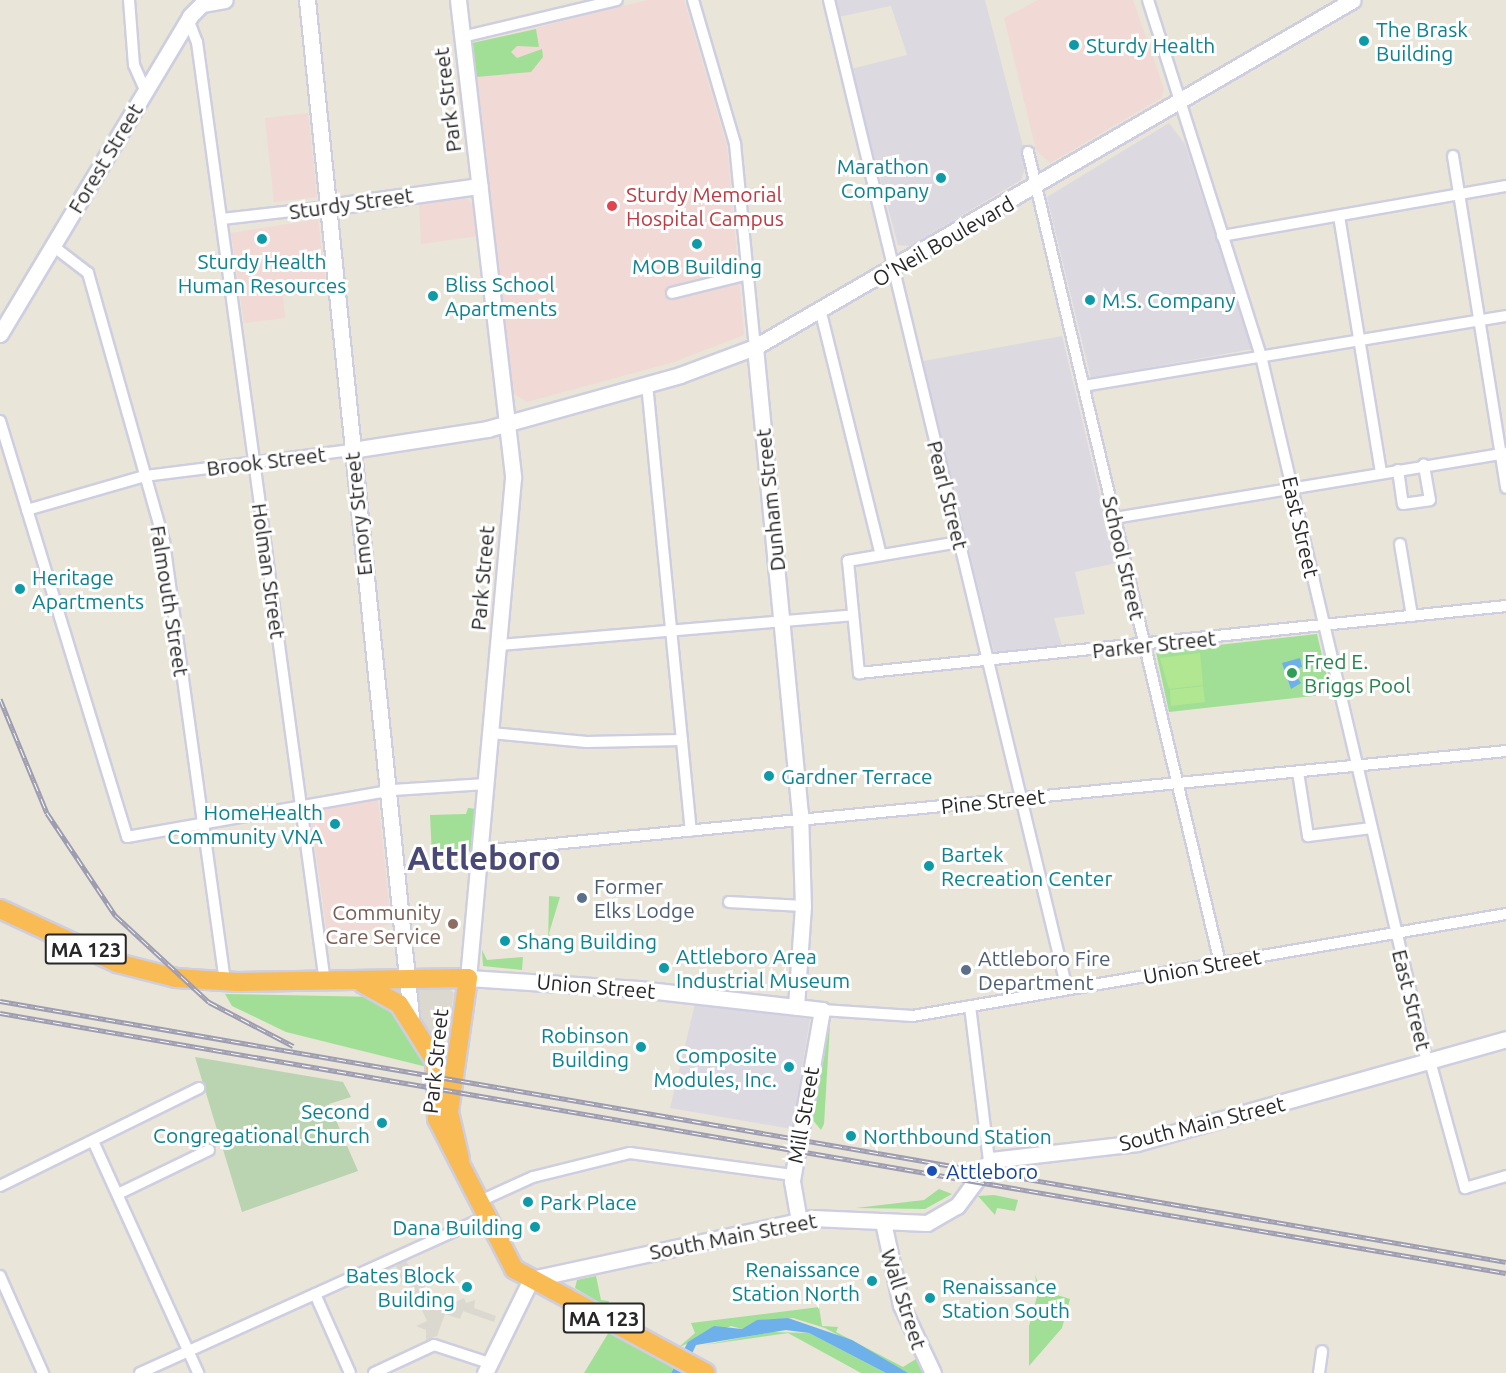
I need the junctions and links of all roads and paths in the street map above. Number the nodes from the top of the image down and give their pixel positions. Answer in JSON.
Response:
{"nodes":[{"id":1,"x":129,"y":0,"type":"edge"},
{"id":2,"x":225,"y":0,"type":"edge"},
{"id":3,"x":307,"y":0,"type":"edge"},
{"id":4,"x":458,"y":0,"type":"edge"},
{"id":5,"x":617,"y":0,"type":"edge"},
{"id":6,"x":693,"y":0,"type":"edge"},
{"id":7,"x":829,"y":0,"type":"edge"},
{"id":8,"x":1148,"y":0,"type":"edge"},
{"id":9,"x":1353,"y":0,"type":"edge"},
{"id":10,"x":188,"y":19,"type":"junction"},
{"id":11,"x":462,"y":37,"type":"junction"},
{"id":12,"x":145,"y":90,"type":"junction"},
{"id":13,"x":1178,"y":103,"type":"junction"},
{"id":14,"x":1028,"y":152,"type":"dead end"},
{"id":15,"x":1453,"y":156,"type":"dead end"},
{"id":16,"x":480,"y":186,"type":"junction"},
{"id":17,"x":1036,"y":186,"type":"junction"},
{"id":18,"x":1506,"y":186,"type":"edge"},
{"id":19,"x":1458,"y":195,"type":"junction"},
{"id":20,"x":328,"y":207,"type":"junction"},
{"id":21,"x":1339,"y":216,"type":"junction"},
{"id":22,"x":222,"y":219,"type":"junction"},
{"id":23,"x":1222,"y":236,"type":"junction"},
{"id":24,"x":52,"y":246,"type":"junction"},
{"id":25,"x":894,"y":270,"type":"junction"},
{"id":26,"x":748,"y":274,"type":"junction"},
{"id":27,"x":672,"y":293,"type":"dead end"},
{"id":28,"x":821,"y":313,"type":"junction"},
{"id":29,"x":1506,"y":316,"type":"edge"},
{"id":30,"x":1479,"y":320,"type":"junction"},
{"id":31,"x":0,"y":334,"type":"edge"},
{"id":32,"x":1360,"y":340,"type":"junction"},
{"id":33,"x":755,"y":347,"type":"junction"},
{"id":34,"x":1261,"y":356,"type":"junction"},
{"id":35,"x":647,"y":384,"type":"junction"},
{"id":36,"x":1083,"y":386,"type":"junction"},
{"id":37,"x":0,"y":421,"type":"edge"},
{"id":38,"x":508,"y":421,"type":"junction"},
{"id":39,"x":352,"y":450,"type":"junction"},
{"id":40,"x":1503,"y":453,"type":"edge"},
{"id":41,"x":255,"y":462,"type":"junction"},
{"id":42,"x":1425,"y":465,"type":"junction"},
{"id":43,"x":1398,"y":470,"type":"junction"},
{"id":44,"x":1382,"y":473,"type":"junction"},
{"id":45,"x":145,"y":476,"type":"junction"},
{"id":46,"x":1292,"y":488,"type":"junction"},
{"id":47,"x":1506,"y":488,"type":"edge"},
{"id":48,"x":27,"y":510,"type":"junction"},
{"id":49,"x":1114,"y":518,"type":"junction"},
{"id":50,"x":959,"y":542,"type":"junction"},
{"id":51,"x":1400,"y":544,"type":"dead end"},
{"id":52,"x":881,"y":555,"type":"junction"},
{"id":53,"x":1506,"y":606,"type":"edge"},
{"id":54,"x":853,"y":615,"type":"junction"},
{"id":55,"x":1412,"y":616,"type":"junction"},
{"id":56,"x":782,"y":621,"type":"junction"},
{"id":57,"x":1323,"y":626,"type":"junction"},
{"id":58,"x":671,"y":631,"type":"junction"},
{"id":59,"x":499,"y":645,"type":"junction"},
{"id":60,"x":1144,"y":645,"type":"junction"},
{"id":61,"x":988,"y":662,"type":"junction"},
{"id":62,"x":491,"y":733,"type":"junction"},
{"id":63,"x":682,"y":740,"type":"junction"},
{"id":64,"x":1506,"y":751,"type":"edge"},
{"id":65,"x":1356,"y":766,"type":"junction"},
{"id":66,"x":1298,"y":772,"type":"junction"},
{"id":67,"x":486,"y":784,"type":"junction"},
{"id":68,"x":1177,"y":784,"type":"junction"},
{"id":69,"x":386,"y":791,"type":"junction"},
{"id":70,"x":1022,"y":799,"type":"junction"},
{"id":71,"x":301,"y":806,"type":"junction"},
{"id":72,"x":801,"y":820,"type":"junction"},
{"id":73,"x":203,"y":823,"type":"junction"},
{"id":74,"x":1371,"y":828,"type":"junction"},
{"id":75,"x":691,"y":831,"type":"junction"},
{"id":76,"x":481,"y":851,"type":"junction"},
{"id":77,"x":729,"y":902,"type":"dead end"},
{"id":78,"x":803,"y":906,"type":"junction"},
{"id":79,"x":0,"y":909,"type":"edge"},
{"id":80,"x":1506,"y":914,"type":"edge"},
{"id":81,"x":1395,"y":933,"type":"junction"},
{"id":82,"x":1220,"y":963,"type":"junction"},
{"id":83,"x":468,"y":978,"type":"junction"},
{"id":84,"x":404,"y":980,"type":"junction"},
{"id":85,"x":225,"y":982,"type":"junction"},
{"id":86,"x":325,"y":982,"type":"junction"},
{"id":87,"x":355,"y":982,"type":"junction"},
{"id":88,"x":1067,"y":989,"type":"junction"},
{"id":89,"x":970,"y":1006,"type":"junction"},
{"id":90,"x":795,"y":1007,"type":"junction"},
{"id":91,"x":822,"y":1010,"type":"junction"},
{"id":92,"x":415,"y":1027,"type":"junction"},
{"id":93,"x":459,"y":1029,"type":"junction"},
{"id":94,"x":1506,"y":1039,"type":"edge"},
{"id":95,"x":424,"y":1043,"type":"junction"},
{"id":96,"x":1428,"y":1061,"type":"junction"},
{"id":97,"x":199,"y":1089,"type":"dead end"},
{"id":98,"x":93,"y":1141,"type":"junction"},
{"id":99,"x":209,"y":1150,"type":"dead end"},
{"id":100,"x":460,"y":1159,"type":"junction"},
{"id":101,"x":989,"y":1161,"type":"junction"},
{"id":102,"x":793,"y":1175,"type":"junction"},
{"id":103,"x":1506,"y":1176,"type":"edge"},
{"id":104,"x":0,"y":1186,"type":"edge"},
{"id":105,"x":118,"y":1194,"type":"junction"},
{"id":106,"x":484,"y":1208,"type":"junction"},
{"id":107,"x":799,"y":1221,"type":"junction"},
{"id":108,"x":884,"y":1222,"type":"junction"},
{"id":109,"x":0,"y":1276,"type":"edge"},
{"id":110,"x":531,"y":1279,"type":"junction"},
{"id":111,"x":315,"y":1294,"type":"junction"},
{"id":112,"x":188,"y":1351,"type":"junction"},
{"id":113,"x":1322,"y":1351,"type":"dead end"},
{"id":114,"x":487,"y":1368,"type":"edge"},
{"id":115,"x":43,"y":1373,"type":"edge"},
{"id":116,"x":140,"y":1373,"type":"edge"},
{"id":117,"x":198,"y":1373,"type":"edge"},
{"id":118,"x":350,"y":1373,"type":"edge"},
{"id":119,"x":374,"y":1373,"type":"edge"},
{"id":120,"x":706,"y":1373,"type":"edge"},
{"id":121,"x":933,"y":1373,"type":"edge"},
{"id":122,"x":1319,"y":1373,"type":"edge"}],
"edges":[{"from":1,"to":12,"type":"street"},
{"from":2,"to":10,"type":"main road","name":"Forest Street"},
{"from":3,"to":20,"type":"main road","name":"Emory Street"},
{"from":4,"to":11,"type":"main road","name":"Park Street"},
{"from":5,"to":11,"type":"street"},
{"from":6,"to":26,"type":"street","name":"Dunham Street"},
{"from":7,"to":25,"type":"street","name":"Pearl Street"},
{"from":8,"to":13,"type":"street","name":"East Street"},
{"from":9,"to":13,"type":"main road","name":"O'Neil Boulevard"},
{"from":10,"to":12,"type":"main road","name":"Forest Street"},
{"from":10,"to":22,"type":"street","name":"Holman Street"},
{"from":11,"to":16,"type":"main road","name":"Park Street"},
{"from":12,"to":24,"type":"main road","name":"Forest Street"},
{"from":13,"to":17,"type":"main road","name":"O'Neil Boulevard"},
{"from":13,"to":23,"type":"street","name":"East Street"},
{"from":14,"to":17,"type":"street","name":"School Street"},
{"from":15,"to":19,"type":"street"},
{"from":16,"to":20,"type":"main road","name":"Sturdy Street"},
{"from":16,"to":38,"type":"main road","name":"Park Street"},
{"from":17,"to":25,"type":"main road","name":"O'Neil Boulevard"},
{"from":17,"to":36,"type":"street","name":"School Street"},
{"from":18,"to":19,"type":"street"},
{"from":19,"to":21,"type":"street"},
{"from":19,"to":30,"type":"street"},
{"from":20,"to":22,"type":"street","name":"Sturdy Street"},
{"from":20,"to":39,"type":"main road","name":"Emory Street"},
{"from":21,"to":23,"type":"street"},
{"from":21,"to":32,"type":"street"},
{"from":22,"to":41,"type":"street","name":"Holman Street"},
{"from":23,"to":34,"type":"street","name":"East Street"},
{"from":24,"to":31,"type":"main road","name":"Forest Street"},
{"from":24,"to":45,"type":"street","name":"Falmouth Street"},
{"from":25,"to":28,"type":"main road","name":"O'Neil Boulevard"},
{"from":25,"to":50,"type":"street","name":"Pearl Street"},
{"from":26,"to":27,"type":"street"},
{"from":26,"to":33,"type":"street","name":"Dunham Street"},
{"from":28,"to":33,"type":"main road","name":"O'Neil Boulevard"},
{"from":28,"to":52,"type":"street"},
{"from":29,"to":30,"type":"street"},
{"from":30,"to":32,"type":"street"},
{"from":30,"to":40,"type":"street"},
{"from":32,"to":34,"type":"street"},
{"from":32,"to":44,"type":"street"},
{"from":33,"to":35,"type":"main road","name":"O'Neil Boulevard"},
{"from":33,"to":56,"type":"main road","name":"Dunham Street"},
{"from":34,"to":36,"type":"street"},
{"from":34,"to":46,"type":"street","name":"East Street"},
{"from":35,"to":38,"type":"main road","name":"O'Neil Boulevard"},
{"from":35,"to":58,"type":"street"},
{"from":36,"to":49,"type":"street","name":"School Street"},
{"from":37,"to":48,"type":"street"},
{"from":38,"to":39,"type":"main road","name":"Brook Street"},
{"from":38,"to":59,"type":"main road","name":"Park Street"},
{"from":39,"to":41,"type":"street","name":"Brook Street"},
{"from":39,"to":69,"type":"main road","name":"Emory Street"},
{"from":40,"to":42,"type":"street"},
{"from":40,"to":47,"type":"street"},
{"from":41,"to":45,"type":"street","name":"Brook Street"},
{"from":41,"to":71,"type":"street","name":"Holman Street"},
{"from":42,"to":43,"type":"street"},
{"from":42,"to":43,"type":"street"},
{"from":43,"to":44,"type":"street"},
{"from":44,"to":46,"type":"street"},
{"from":45,"to":48,"type":"street","name":"Brook Street"},
{"from":45,"to":73,"type":"street","name":"Falmouth Street"},
{"from":46,"to":49,"type":"street"},
{"from":46,"to":57,"type":"street","name":"East Street"},
{"from":48,"to":73,"type":"street"},
{"from":49,"to":60,"type":"street","name":"School Street"},
{"from":50,"to":52,"type":"street"},
{"from":50,"to":61,"type":"street","name":"Pearl Street"},
{"from":51,"to":55,"type":"street"},
{"from":52,"to":54,"type":"street"},
{"from":53,"to":55,"type":"street","name":"Parker Street"},
{"from":54,"to":56,"type":"street"},
{"from":54,"to":61,"type":"street","name":"Parker Street"},
{"from":55,"to":57,"type":"street","name":"Parker Street"},
{"from":56,"to":58,"type":"street"},
{"from":56,"to":72,"type":"main road","name":"Dunham Street"},
{"from":57,"to":60,"type":"street","name":"Parker Street"},
{"from":57,"to":65,"type":"street","name":"East Street"},
{"from":58,"to":59,"type":"street"},
{"from":58,"to":63,"type":"street"},
{"from":59,"to":62,"type":"main road","name":"Park Street"},
{"from":60,"to":61,"type":"street","name":"Parker Street"},
{"from":60,"to":68,"type":"street","name":"School Street"},
{"from":61,"to":70,"type":"street","name":"Pearl Street"},
{"from":62,"to":63,"type":"street"},
{"from":62,"to":67,"type":"main road","name":"Park Street"},
{"from":63,"to":75,"type":"street"},
{"from":64,"to":65,"type":"street","name":"Pine Street"},
{"from":65,"to":66,"type":"street","name":"Pine Street"},
{"from":65,"to":74,"type":"street","name":"East Street"},
{"from":66,"to":68,"type":"street","name":"Pine Street"},
{"from":66,"to":74,"type":"street"},
{"from":67,"to":69,"type":"street"},
{"from":67,"to":76,"type":"main road","name":"Park Street"},
{"from":68,"to":70,"type":"street","name":"Pine Street"},
{"from":68,"to":82,"type":"street","name":"School Street"},
{"from":69,"to":71,"type":"street"},
{"from":69,"to":84,"type":"main road","name":"Emory Street"},
{"from":70,"to":72,"type":"street","name":"Pine Street"},
{"from":70,"to":88,"type":"street","name":"Pearl Street"},
{"from":71,"to":73,"type":"street"},
{"from":71,"to":86,"type":"street","name":"Holman Street"},
{"from":72,"to":75,"type":"street","name":"Pine Street"},
{"from":72,"to":78,"type":"main road","name":"Dunham Street"},
{"from":73,"to":85,"type":"street","name":"Falmouth Street"},
{"from":74,"to":81,"type":"street","name":"East Street"},
{"from":75,"to":76,"type":"street","name":"Pine Street"},
{"from":76,"to":83,"type":"main road","name":"Park Street"},
{"from":77,"to":78,"type":"street"},
{"from":78,"to":90,"type":"main road","name":"Dunham Street"},
{"from":79,"to":85,"type":"highway","number":"MA 123"},
{"from":80,"to":81,"type":"street","name":"Union Street"},
{"from":81,"to":82,"type":"street","name":"Union Street"},
{"from":81,"to":96,"type":"street","name":"East Street"},
{"from":82,"to":88,"type":"street","name":"Union Street"},
{"from":83,"to":84,"type":"highway","number":"MA 123"},
{"from":83,"to":90,"type":"main road","name":"Union Street"},
{"from":83,"to":93,"type":"highway","name":"Park Street","number":"MA 123"},
{"from":84,"to":87,"type":"highway","number":"MA 123"},
{"from":84,"to":92,"type":"main road","name":"Emory Street"},
{"from":85,"to":86,"type":"highway","number":"MA 123"},
{"from":86,"to":87,"type":"highway","number":"MA 123"},
{"from":87,"to":92,"type":"highway","number":"MA 123"},
{"from":88,"to":89,"type":"street","name":"Union Street"},
{"from":89,"to":91,"type":"street","name":"Union Street"},
{"from":89,"to":101,"type":"street"},
{"from":90,"to":91,"type":"main road","name":"Union Street"},
{"from":91,"to":102,"type":"main road","name":"Mill Street"},
{"from":92,"to":95,"type":"highway","name":"Park Street","number":"MA 123"},
{"from":93,"to":95,"type":"highway"},
{"from":93,"to":100,"type":"highway","name":"Park Street","number":"MA 123"},
{"from":94,"to":96,"type":"main road","name":"South Main Street"},
{"from":95,"to":100,"type":"highway","name":"Park Street","number":"MA 123"},
{"from":96,"to":101,"type":"main road","name":"South Main Street"},
{"from":96,"to":103,"type":"street","name":"East Street"},
{"from":97,"to":98,"type":"street"},
{"from":98,"to":104,"type":"street"},
{"from":98,"to":105,"type":"street"},
{"from":99,"to":105,"type":"street"},
{"from":100,"to":106,"type":"highway","name":"Park Street","number":"MA 123"},
{"from":101,"to":108,"type":"main road","name":"South Main Street"},
{"from":102,"to":106,"type":"street"},
{"from":102,"to":107,"type":"main road","name":"Mill Street"},
{"from":105,"to":112,"type":"street"},
{"from":106,"to":110,"type":"highway","name":"Park Street","number":"MA 123"},
{"from":106,"to":111,"type":"street"},
{"from":107,"to":108,"type":"main road","name":"South Main Street"},
{"from":107,"to":110,"type":"main road","name":"South Main Street"},
{"from":108,"to":121,"type":"main road","name":"Wall Street"},
{"from":109,"to":115,"type":"street"},
{"from":110,"to":114,"type":"main road"},
{"from":110,"to":120,"type":"highway","number":"MA 123"},
{"from":111,"to":112,"type":"street"},
{"from":111,"to":118,"type":"street"},
{"from":112,"to":116,"type":"street"},
{"from":112,"to":117,"type":"street"},
{"from":113,"to":122,"type":"street"},
{"from":114,"to":119,"type":"street"}]}
